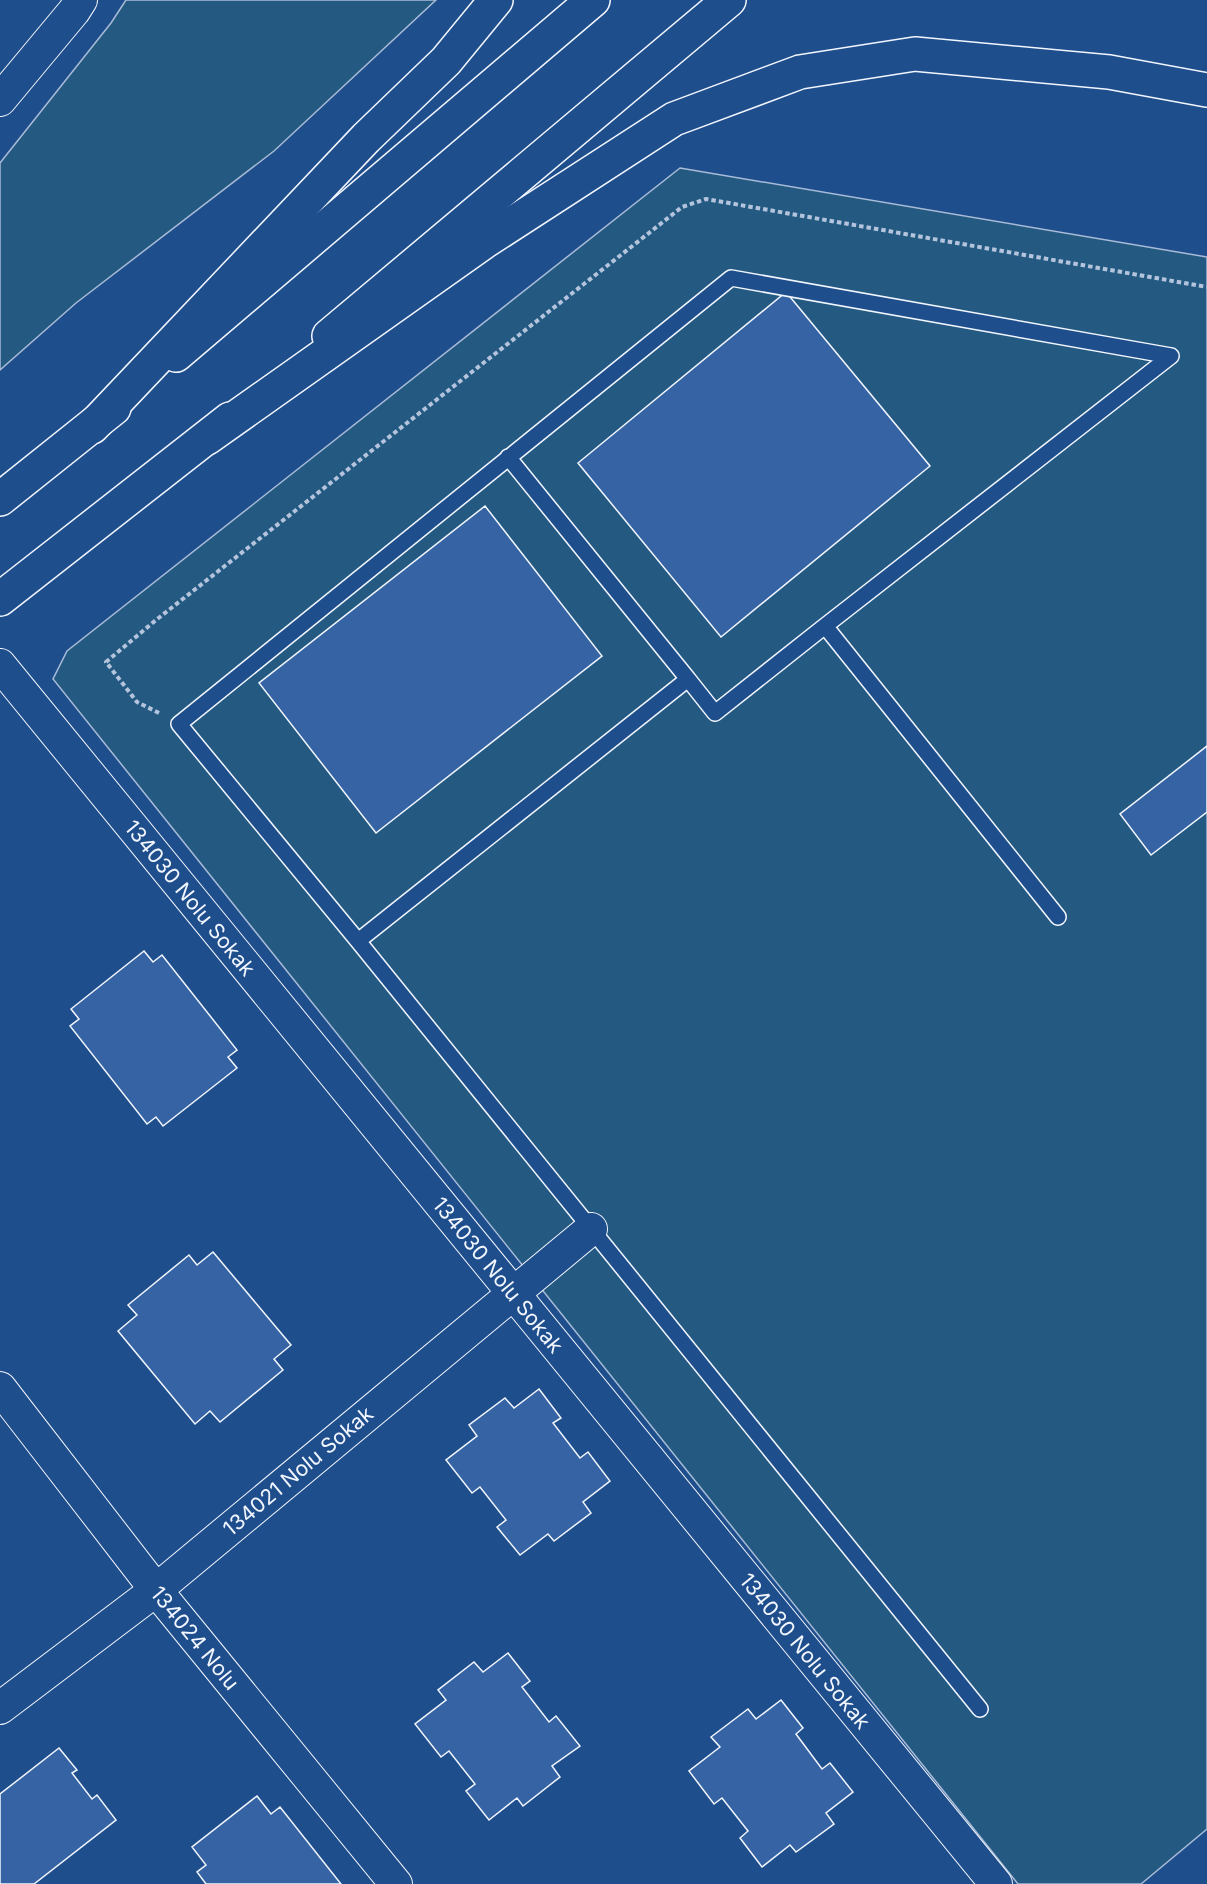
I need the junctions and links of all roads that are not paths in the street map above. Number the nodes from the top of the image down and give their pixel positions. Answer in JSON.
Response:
{"nodes":[{"id":1,"x":81,"y":0,"type":"edge"},
{"id":2,"x":496,"y":0,"type":"edge"},
{"id":3,"x":592,"y":0,"type":"edge"},
{"id":4,"x":729,"y":0,"type":"edge"},
{"id":5,"x":1207,"y":90,"type":"edge"},
{"id":6,"x":0,"y":100,"type":"edge"},
{"id":7,"x":92,"y":427,"type":"junction"},
{"id":8,"x":207,"y":438,"type":"junction"},
{"id":9,"x":508,"y":457,"type":"junction"},
{"id":10,"x":0,"y":499,"type":"edge"},
{"id":11,"x":0,"y":599,"type":"edge"},
{"id":12,"x":825,"y":626,"type":"junction"},
{"id":13,"x":0,"y":665,"type":"edge"},
{"id":14,"x":688,"y":679,"type":"junction"},
{"id":15,"x":1058,"y":917,"type":"dead end"},
{"id":16,"x":358,"y":941,"type":"junction"},
{"id":17,"x":591,"y":1229,"type":"junction"},
{"id":18,"x":513,"y":1293,"type":"junction"},
{"id":19,"x":0,"y":1388,"type":"edge"},
{"id":20,"x":156,"y":1590,"type":"junction"},
{"id":21,"x":0,"y":1708,"type":"edge"},
{"id":22,"x":980,"y":1709,"type":"dead end"},
{"id":23,"x":396,"y":1884,"type":"edge"},
{"id":24,"x":996,"y":1884,"type":"edge"}],
"edges":[{"from":1,"to":6,"type":"street"},
{"from":2,"to":7,"type":"main road"},
{"from":3,"to":7,"type":"main road"},
{"from":4,"to":8,"type":"main road"},
{"from":5,"to":8,"type":"main road"},
{"from":7,"to":10,"type":"main road"},
{"from":8,"to":11,"type":"main road"},
{"from":9,"to":12,"type":"lane"},
{"from":9,"to":14,"type":"lane"},
{"from":9,"to":16,"type":"lane"},
{"from":12,"to":14,"type":"lane"},
{"from":12,"to":15,"type":"lane"},
{"from":13,"to":18,"type":"street","name":"134030 Nolu Sokak"},
{"from":14,"to":16,"type":"lane"},
{"from":16,"to":17,"type":"lane"},
{"from":17,"to":18,"type":"street","name":"134021 Nolu Sokak"},
{"from":17,"to":22,"type":"lane"},
{"from":18,"to":20,"type":"street","name":"134021 Nolu Sokak"},
{"from":18,"to":24,"type":"street","name":"134030 Nolu Sokak"},
{"from":19,"to":20,"type":"street","name":"134024 Nolu"},
{"from":20,"to":21,"type":"street","name":"134021 Nolu Sokak"},
{"from":20,"to":23,"type":"street","name":"134024 Nolu"}]}
